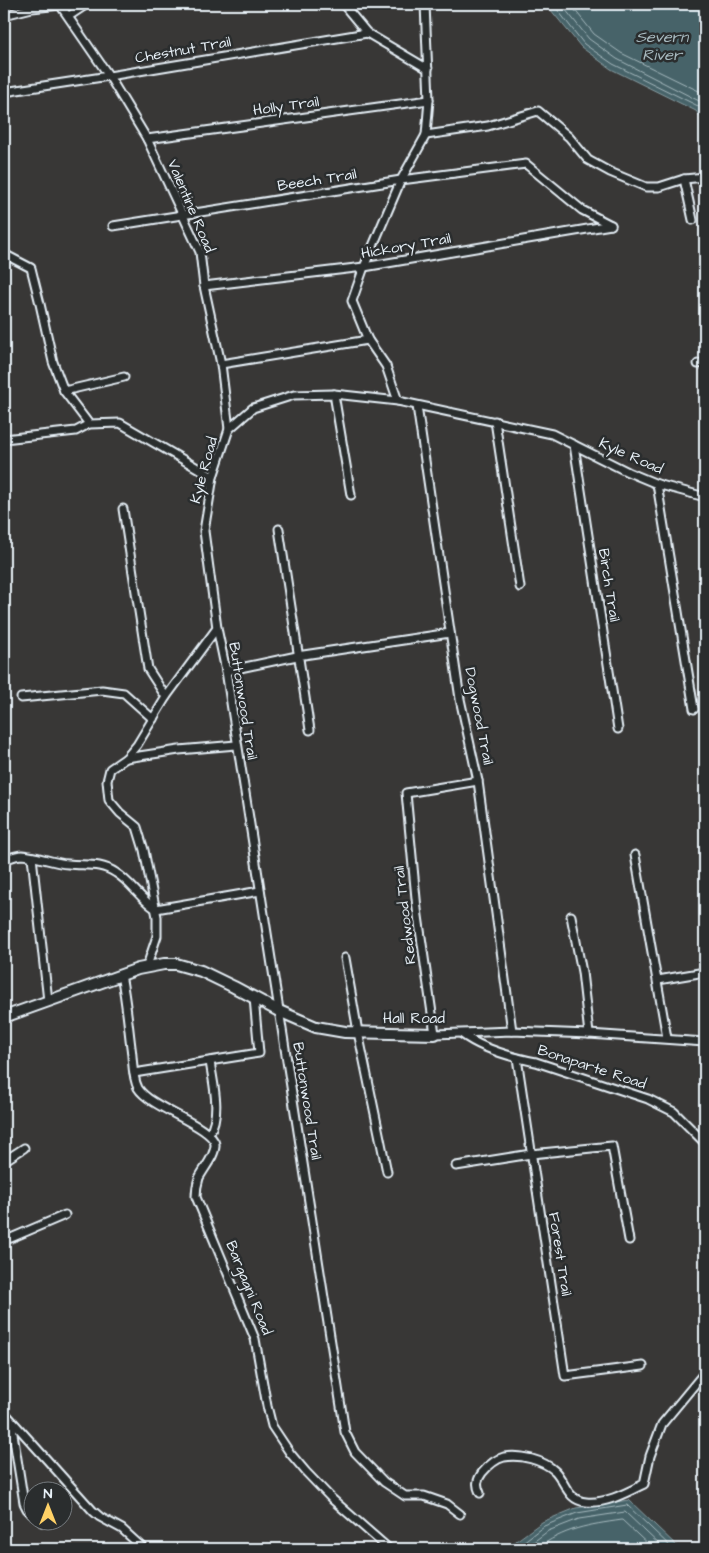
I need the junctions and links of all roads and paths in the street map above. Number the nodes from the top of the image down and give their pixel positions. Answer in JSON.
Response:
{"nodes":[{"id":1,"x":60,"y":4,"type":"edge"},
{"id":2,"x":87,"y":4,"type":"edge"},
{"id":3,"x":343,"y":4,"type":"edge"},
{"id":4,"x":425,"y":4,"type":"edge"},
{"id":5,"x":4,"y":15,"type":"edge"},
{"id":6,"x":69,"y":16,"type":"junction"},
{"id":7,"x":367,"y":33,"type":"junction"},
{"id":8,"x":428,"y":69,"type":"junction"},
{"id":9,"x":109,"y":76,"type":"junction"},
{"id":10,"x":4,"y":92,"type":"edge"},
{"id":11,"x":429,"y":100,"type":"junction"},
{"id":12,"x":426,"y":135,"type":"junction"},
{"id":13,"x":147,"y":139,"type":"junction"},
{"id":14,"x":705,"y":177,"type":"edge"},
{"id":15,"x":684,"y":178,"type":"junction"},
{"id":16,"x":401,"y":180,"type":"junction"},
{"id":17,"x":182,"y":216,"type":"junction"},
{"id":18,"x":693,"y":220,"type":"dead end"},
{"id":19,"x":611,"y":224,"type":"joint"},
{"id":20,"x":113,"y":226,"type":"dead end"},
{"id":21,"x":4,"y":254,"type":"edge"},
{"id":22,"x":364,"y":268,"type":"junction"},
{"id":23,"x":204,"y":286,"type":"junction"},
{"id":24,"x":368,"y":340,"type":"junction"},
{"id":25,"x":221,"y":364,"type":"junction"},
{"id":26,"x":124,"y":377,"type":"dead end"},
{"id":27,"x":64,"y":391,"type":"junction"},
{"id":28,"x":334,"y":394,"type":"junction"},
{"id":29,"x":398,"y":401,"type":"junction"},
{"id":30,"x":418,"y":406,"type":"junction"},
{"id":31,"x":496,"y":421,"type":"junction"},
{"id":32,"x":89,"y":424,"type":"junction"},
{"id":33,"x":229,"y":429,"type":"junction"},
{"id":34,"x":4,"y":439,"type":"edge"},
{"id":35,"x":574,"y":445,"type":"junction"},
{"id":36,"x":213,"y":478,"type":"junction"},
{"id":37,"x":657,"y":484,"type":"junction"},
{"id":38,"x":352,"y":495,"type":"dead end"},
{"id":39,"x":705,"y":497,"type":"edge"},
{"id":40,"x":123,"y":509,"type":"dead end"},
{"id":41,"x":279,"y":529,"type":"dead end"},
{"id":42,"x":520,"y":587,"type":"dead end"},
{"id":43,"x":217,"y":628,"type":"junction"},
{"id":44,"x":450,"y":633,"type":"junction"},
{"id":45,"x":298,"y":656,"type":"junction"},
{"id":46,"x":226,"y":671,"type":"junction"},
{"id":47,"x":21,"y":698,"type":"dead end"},
{"id":48,"x":166,"y":698,"type":"junction"},
{"id":49,"x":694,"y":709,"type":"dead end"},
{"id":50,"x":153,"y":719,"type":"junction"},
{"id":51,"x":618,"y":729,"type":"dead end"},
{"id":52,"x":310,"y":730,"type":"dead end"},
{"id":53,"x":236,"y":745,"type":"junction"},
{"id":54,"x":126,"y":758,"type":"junction"},
{"id":55,"x":478,"y":781,"type":"junction"},
{"id":56,"x":635,"y":855,"type":"dead end"},
{"id":57,"x":32,"y":857,"type":"junction"},
{"id":58,"x":4,"y":860,"type":"edge"},
{"id":59,"x":260,"y":891,"type":"junction"},
{"id":60,"x":156,"y":908,"type":"junction"},
{"id":61,"x":571,"y":916,"type":"dead end"},
{"id":62,"x":345,"y":958,"type":"dead end"},
{"id":63,"x":143,"y":967,"type":"junction"},
{"id":64,"x":705,"y":972,"type":"edge"},
{"id":65,"x":121,"y":975,"type":"junction"},
{"id":66,"x":658,"y":980,"type":"junction"},
{"id":67,"x":254,"y":998,"type":"junction"},
{"id":68,"x":48,"y":1001,"type":"junction"},
{"id":69,"x":279,"y":1011,"type":"junction"},
{"id":70,"x":4,"y":1017,"type":"edge"},
{"id":71,"x":512,"y":1031,"type":"junction"},
{"id":72,"x":358,"y":1032,"type":"junction"},
{"id":73,"x":461,"y":1033,"type":"junction"},
{"id":74,"x":435,"y":1034,"type":"junction"},
{"id":75,"x":589,"y":1034,"type":"junction"},
{"id":76,"x":667,"y":1038,"type":"junction"},
{"id":77,"x":705,"y":1042,"type":"edge"},
{"id":78,"x":517,"y":1058,"type":"junction"},
{"id":79,"x":210,"y":1061,"type":"junction"},
{"id":80,"x":134,"y":1073,"type":"junction"},
{"id":81,"x":209,"y":1134,"type":"junction"},
{"id":82,"x":704,"y":1141,"type":"edge"},
{"id":83,"x":24,"y":1148,"type":"dead end"},
{"id":84,"x":531,"y":1154,"type":"junction"},
{"id":85,"x":4,"y":1161,"type":"edge"},
{"id":86,"x":456,"y":1166,"type":"dead end"},
{"id":87,"x":387,"y":1172,"type":"dead end"},
{"id":88,"x":65,"y":1216,"type":"dead end"},
{"id":89,"x":4,"y":1239,"type":"edge"},
{"id":90,"x":629,"y":1240,"type":"dead end"},
{"id":91,"x":643,"y":1366,"type":"dead end"},
{"id":92,"x":705,"y":1372,"type":"edge"},
{"id":93,"x":4,"y":1412,"type":"edge"},
{"id":94,"x":11,"y":1421,"type":"junction"},
{"id":95,"x":22,"y":1490,"type":"edge"},
{"id":96,"x":480,"y":1493,"type":"dead end"},
{"id":97,"x":460,"y":1514,"type":"dead end"},
{"id":98,"x":144,"y":1549,"type":"edge"},
{"id":99,"x":389,"y":1549,"type":"edge"}],
"edges":[{"from":1,"to":5,"type":"street"},
{"from":1,"to":6,"type":"street","name":"Valentine Road"},
{"from":2,"to":6,"type":"street"},
{"from":3,"to":7,"type":"street"},
{"from":4,"to":8,"type":"street"},
{"from":6,"to":9,"type":"street","name":"Valentine Road"},
{"from":7,"to":8,"type":"street"},
{"from":7,"to":9,"type":"street","name":"Chestnut Trail"},
{"from":8,"to":11,"type":"street"},
{"from":9,"to":10,"type":"street","name":"Chestnut Trail"},
{"from":9,"to":13,"type":"street","name":"Valentine Road"},
{"from":11,"to":12,"type":"street"},
{"from":11,"to":13,"type":"street","name":"Holly Trail"},
{"from":12,"to":15,"type":"street"},
{"from":12,"to":16,"type":"street"},
{"from":13,"to":17,"type":"street","name":"Valentine Road"},
{"from":14,"to":15,"type":"street"},
{"from":15,"to":18,"type":"street"},
{"from":16,"to":17,"type":"street","name":"Beech Trail"},
{"from":16,"to":19,"type":"street","name":"Beech Trail"},
{"from":16,"to":22,"type":"street"},
{"from":17,"to":20,"type":"street","name":"Beech Trail"},
{"from":17,"to":23,"type":"street","name":"Valentine Road"},
{"from":19,"to":22,"type":"street","name":"Hickory Trail"},
{"from":21,"to":27,"type":"street"},
{"from":22,"to":23,"type":"street","name":"Hickory Trail"},
{"from":22,"to":24,"type":"street"},
{"from":23,"to":25,"type":"street","name":"Valentine Road"},
{"from":24,"to":25,"type":"street"},
{"from":24,"to":29,"type":"street"},
{"from":25,"to":33,"type":"street","name":"Valentine Road"},
{"from":26,"to":27,"type":"street"},
{"from":27,"to":32,"type":"street"},
{"from":28,"to":29,"type":"street","name":"Kyle Road"},
{"from":28,"to":33,"type":"street","name":"Kyle Road"},
{"from":28,"to":38,"type":"street"},
{"from":29,"to":30,"type":"street","name":"Kyle Road"},
{"from":30,"to":31,"type":"street","name":"Kyle Road"},
{"from":30,"to":44,"type":"street","name":"Dogwood Trail"},
{"from":31,"to":35,"type":"street","name":"Kyle Road"},
{"from":31,"to":42,"type":"street"},
{"from":32,"to":34,"type":"street"},
{"from":32,"to":36,"type":"street"},
{"from":33,"to":36,"type":"street","name":"Kyle Road"},
{"from":35,"to":37,"type":"street","name":"Kyle Road"},
{"from":35,"to":51,"type":"street","name":"Birch Trail"},
{"from":36,"to":43,"type":"street","name":"Kyle Road"},
{"from":37,"to":39,"type":"street","name":"Kyle Road"},
{"from":37,"to":49,"type":"street"},
{"from":40,"to":48,"type":"street"},
{"from":41,"to":45,"type":"street"},
{"from":43,"to":46,"type":"street","name":"Buttonwood Trail"},
{"from":43,"to":48,"type":"street"},
{"from":44,"to":45,"type":"street"},
{"from":44,"to":55,"type":"street","name":"Dogwood Trail"},
{"from":45,"to":46,"type":"street"},
{"from":45,"to":52,"type":"street"},
{"from":46,"to":53,"type":"street","name":"Buttonwood Trail"},
{"from":47,"to":50,"type":"street"},
{"from":48,"to":50,"type":"street"},
{"from":50,"to":54,"type":"street"},
{"from":53,"to":54,"type":"street"},
{"from":53,"to":59,"type":"street","name":"Buttonwood Trail"},
{"from":54,"to":60,"type":"street"},
{"from":55,"to":71,"type":"street","name":"Dogwood Trail"},
{"from":55,"to":74,"type":"street","name":"Redwood Trail"},
{"from":56,"to":66,"type":"street"},
{"from":57,"to":58,"type":"street"},
{"from":57,"to":60,"type":"street"},
{"from":57,"to":68,"type":"street"},
{"from":59,"to":60,"type":"street"},
{"from":59,"to":69,"type":"street","name":"Buttonwood Trail"},
{"from":60,"to":63,"type":"street"},
{"from":61,"to":75,"type":"street"},
{"from":62,"to":72,"type":"street"},
{"from":63,"to":65,"type":"street","name":"Hall Road"},
{"from":63,"to":67,"type":"street","name":"Hall Road"},
{"from":64,"to":66,"type":"street"},
{"from":65,"to":68,"type":"street","name":"Hall Road"},
{"from":65,"to":80,"type":"street"},
{"from":66,"to":76,"type":"street"},
{"from":67,"to":69,"type":"street","name":"Hall Road"},
{"from":67,"to":79,"type":"street"},
{"from":68,"to":70,"type":"street","name":"Hall Road"},
{"from":69,"to":72,"type":"street","name":"Hall Road"},
{"from":69,"to":97,"type":"street","name":"Buttonwood Trail"},
{"from":71,"to":73,"type":"street","name":"Hall Road"},
{"from":71,"to":75,"type":"street","name":"Hall Road"},
{"from":72,"to":74,"type":"street","name":"Hall Road"},
{"from":72,"to":87,"type":"street"},
{"from":73,"to":74,"type":"street","name":"Hall Road"},
{"from":73,"to":78,"type":"street","name":"Bonaparte Road"},
{"from":75,"to":76,"type":"street","name":"Hall Road"},
{"from":76,"to":77,"type":"street","name":"Hall Road"},
{"from":78,"to":82,"type":"street","name":"Bonaparte Road"},
{"from":78,"to":84,"type":"street","name":"Forest Trail"},
{"from":79,"to":80,"type":"street"},
{"from":79,"to":81,"type":"street","name":"Bargagni Road"},
{"from":80,"to":81,"type":"street"},
{"from":81,"to":99,"type":"street","name":"Bargagni Road"},
{"from":83,"to":85,"type":"street"},
{"from":84,"to":86,"type":"street"},
{"from":84,"to":90,"type":"street"},
{"from":84,"to":91,"type":"street","name":"Forest Trail"},
{"from":88,"to":89,"type":"street"},
{"from":92,"to":96,"type":"street"},
{"from":93,"to":94,"type":"street"},
{"from":94,"to":95,"type":"street"},
{"from":94,"to":98,"type":"street"}]}
